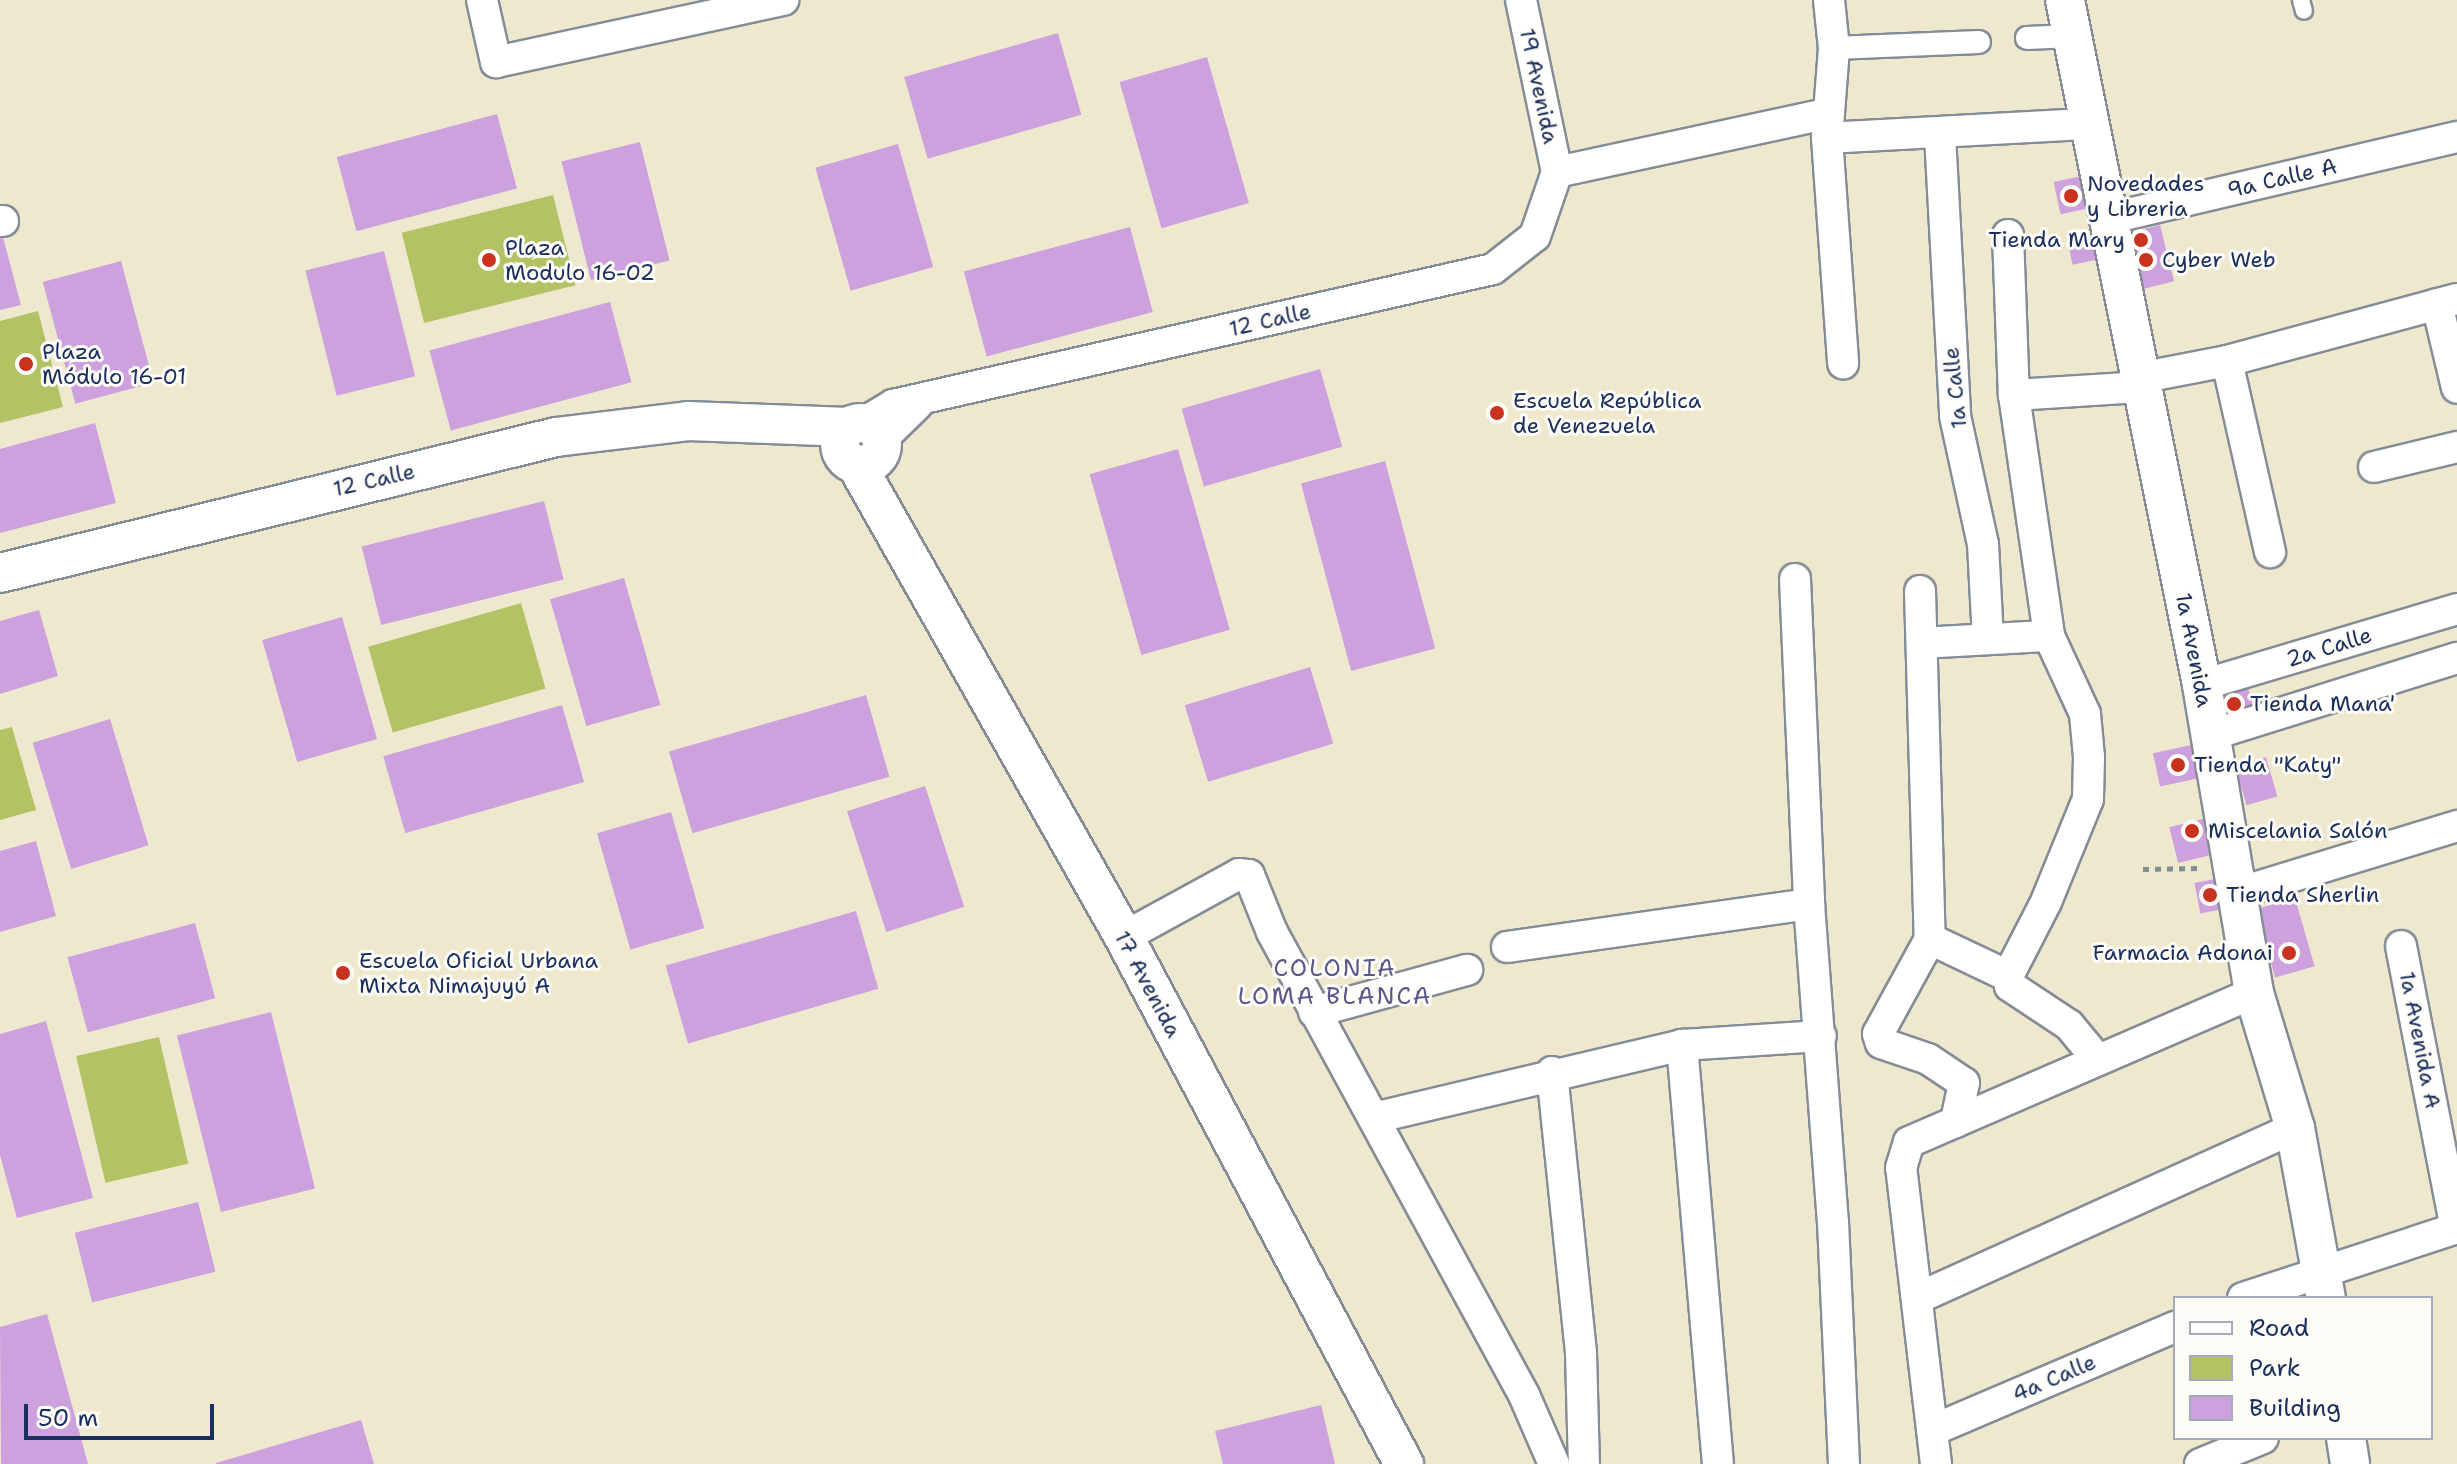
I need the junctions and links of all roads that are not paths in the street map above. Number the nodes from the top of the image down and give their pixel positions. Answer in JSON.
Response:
{"nodes":[{"id":1,"x":482,"y":0,"type":"edge"},
{"id":2,"x":783,"y":0,"type":"edge"},
{"id":3,"x":1521,"y":0,"type":"edge"},
{"id":4,"x":1829,"y":0,"type":"edge"},
{"id":5,"x":2068,"y":18,"type":"edge"},
{"id":6,"x":2027,"y":38,"type":"dead end"},
{"id":7,"x":1979,"y":42,"type":"dead end"},
{"id":8,"x":1834,"y":48,"type":"junction"},
{"id":9,"x":2089,"y":124,"type":"junction"},
{"id":10,"x":1828,"y":126,"type":"junction"},
{"id":11,"x":1940,"y":135,"type":"junction"},
{"id":12,"x":2457,"y":137,"type":"edge"},
{"id":13,"x":1557,"y":172,"type":"junction"},
{"id":14,"x":2107,"y":219,"type":"junction"},
{"id":15,"x":2008,"y":235,"type":"dead end"},
{"id":16,"x":2447,"y":301,"type":"edge"},
{"id":17,"x":2227,"y":361,"type":"junction"},
{"id":18,"x":1843,"y":363,"type":"dead end"},
{"id":19,"x":2139,"y":382,"type":"junction"},
{"id":20,"x":2457,"y":388,"type":"edge"},
{"id":21,"x":2014,"y":395,"type":"junction"},
{"id":22,"x":862,"y":445,"type":"junction"},
{"id":23,"x":2457,"y":447,"type":"edge"},
{"id":24,"x":2374,"y":467,"type":"dead end"},
{"id":25,"x":2270,"y":552,"type":"dead end"},
{"id":26,"x":0,"y":573,"type":"edge"},
{"id":27,"x":1795,"y":579,"type":"dead end"},
{"id":28,"x":1920,"y":591,"type":"dead end"},
{"id":29,"x":2457,"y":609,"type":"edge"},
{"id":30,"x":2049,"y":636,"type":"junction"},
{"id":31,"x":1988,"y":639,"type":"junction"},
{"id":32,"x":1922,"y":643,"type":"junction"},
{"id":33,"x":2457,"y":658,"type":"edge"},
{"id":34,"x":2202,"y":685,"type":"junction"},
{"id":35,"x":2211,"y":735,"type":"junction"},
{"id":36,"x":2457,"y":826,"type":"edge"},
{"id":37,"x":2238,"y":880,"type":"junction"},
{"id":38,"x":1809,"y":904,"type":"junction"},
{"id":39,"x":1124,"y":937,"type":"junction"},
{"id":40,"x":1930,"y":939,"type":"junction"},
{"id":41,"x":2401,"y":946,"type":"dead end"},
{"id":42,"x":1507,"y":947,"type":"dead end"},
{"id":43,"x":1467,"y":970,"type":"dead end"},
{"id":44,"x":2008,"y":976,"type":"junction"},
{"id":45,"x":2254,"y":993,"type":"junction"},
{"id":46,"x":1314,"y":1012,"type":"junction"},
{"id":47,"x":1821,"y":1036,"type":"junction"},
{"id":48,"x":1682,"y":1045,"type":"junction"},
{"id":49,"x":2098,"y":1060,"type":"junction"},
{"id":50,"x":1552,"y":1072,"type":"junction"},
{"id":51,"x":1374,"y":1118,"type":"junction"},
{"id":52,"x":1956,"y":1122,"type":"junction"},
{"id":53,"x":2295,"y":1128,"type":"junction"},
{"id":54,"x":2457,"y":1228,"type":"edge"},
{"id":55,"x":2324,"y":1285,"type":"edge"},
{"id":56,"x":2255,"y":1296,"type":"edge"},
{"id":57,"x":1918,"y":1298,"type":"junction"},
{"id":58,"x":2173,"y":1328,"type":"edge"},
{"id":59,"x":1933,"y":1430,"type":"junction"},
{"id":60,"x":2258,"y":1440,"type":"edge"},
{"id":61,"x":2346,"y":1440,"type":"edge"},
{"id":62,"x":1404,"y":1464,"type":"edge"},
{"id":63,"x":1554,"y":1464,"type":"edge"},
{"id":64,"x":1584,"y":1464,"type":"edge"},
{"id":65,"x":1718,"y":1464,"type":"edge"},
{"id":66,"x":1844,"y":1464,"type":"edge"},
{"id":67,"x":1936,"y":1464,"type":"edge"},
{"id":68,"x":2200,"y":1464,"type":"edge"},
{"id":69,"x":2350,"y":1464,"type":"edge"}],
"edges":[{"from":1,"to":2,"type":"street"},
{"from":3,"to":13,"type":"street","name":"19 Avenida"},
{"from":4,"to":8,"type":"street"},
{"from":5,"to":6,"type":"street"},
{"from":5,"to":9,"type":"street","name":"1a Avenida"},
{"from":7,"to":8,"type":"street"},
{"from":8,"to":10,"type":"street"},
{"from":9,"to":11,"type":"street"},
{"from":9,"to":14,"type":"street","name":"1a Avenida"},
{"from":10,"to":11,"type":"street"},
{"from":10,"to":13,"type":"street"},
{"from":10,"to":18,"type":"street"},
{"from":11,"to":31,"type":"street","name":"1a Calle"},
{"from":12,"to":14,"type":"street","name":"9a Calle A"},
{"from":13,"to":22,"type":"street","name":"12 Calle"},
{"from":14,"to":19,"type":"street","name":"1a Avenida"},
{"from":15,"to":21,"type":"street"},
{"from":16,"to":17,"type":"street"},
{"from":16,"to":20,"type":"street"},
{"from":17,"to":19,"type":"street"},
{"from":17,"to":25,"type":"street"},
{"from":19,"to":21,"type":"street"},
{"from":19,"to":34,"type":"street","name":"1a Avenida"},
{"from":21,"to":30,"type":"street"},
{"from":22,"to":26,"type":"street","name":"12 Calle"},
{"from":22,"to":39,"type":"street","name":"17 Avenida"},
{"from":23,"to":24,"type":"street"},
{"from":27,"to":38,"type":"street"},
{"from":28,"to":32,"type":"street"},
{"from":29,"to":34,"type":"street","name":"2a Calle"},
{"from":30,"to":31,"type":"street"},
{"from":30,"to":44,"type":"street"},
{"from":31,"to":32,"type":"street"},
{"from":32,"to":40,"type":"street"},
{"from":33,"to":35,"type":"street"},
{"from":34,"to":35,"type":"street","name":"1a Avenida"},
{"from":35,"to":37,"type":"street","name":"1a Avenida"},
{"from":36,"to":37,"type":"street"},
{"from":37,"to":45,"type":"street","name":"1a Avenida"},
{"from":38,"to":42,"type":"street"},
{"from":38,"to":47,"type":"street"},
{"from":39,"to":46,"type":"street"},
{"from":39,"to":62,"type":"street","name":"17 Avenida"},
{"from":40,"to":44,"type":"street"},
{"from":40,"to":52,"type":"street"},
{"from":41,"to":54,"type":"street","name":"1a Avenida A"},
{"from":43,"to":46,"type":"street"},
{"from":44,"to":49,"type":"street"},
{"from":45,"to":49,"type":"street"},
{"from":45,"to":53,"type":"street","name":"1a Avenida"},
{"from":46,"to":51,"type":"street"},
{"from":47,"to":48,"type":"street"},
{"from":47,"to":66,"type":"street"},
{"from":48,"to":50,"type":"street"},
{"from":48,"to":65,"type":"street"},
{"from":49,"to":52,"type":"street"},
{"from":50,"to":51,"type":"street"},
{"from":50,"to":64,"type":"street"},
{"from":51,"to":63,"type":"street"},
{"from":52,"to":57,"type":"street"},
{"from":53,"to":55,"type":"street","name":"1a Avenida"},
{"from":53,"to":57,"type":"street"},
{"from":54,"to":55,"type":"street"},
{"from":55,"to":56,"type":"street"},
{"from":57,"to":59,"type":"street"},
{"from":58,"to":59,"type":"street","name":"4a Calle"},
{"from":59,"to":67,"type":"street"},
{"from":60,"to":68,"type":"street"},
{"from":61,"to":69,"type":"street"}]}
